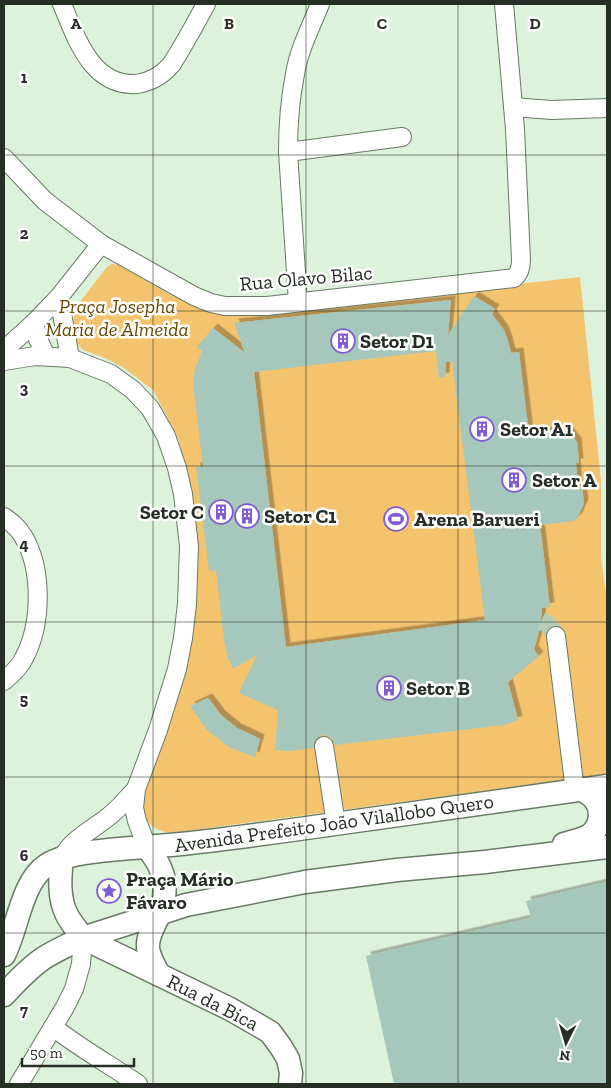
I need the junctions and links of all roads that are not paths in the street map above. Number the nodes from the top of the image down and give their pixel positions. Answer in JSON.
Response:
{"nodes":[{"id":1,"x":62,"y":4,"type":"edge"},
{"id":2,"x":206,"y":4,"type":"edge"},
{"id":3,"x":320,"y":4,"type":"edge"},
{"id":4,"x":504,"y":4,"type":"edge"},
{"id":5,"x":513,"y":107,"type":"junction"},
{"id":6,"x":607,"y":108,"type":"edge"},
{"id":7,"x":402,"y":137,"type":"dead end"},
{"id":8,"x":288,"y":152,"type":"junction"},
{"id":9,"x":4,"y":158,"type":"edge"},
{"id":10,"x":101,"y":244,"type":"junction"},
{"id":11,"x":59,"y":297,"type":"junction"},
{"id":12,"x":298,"y":302,"type":"junction"},
{"id":13,"x":34,"y":323,"type":"junction"},
{"id":14,"x":4,"y":350,"type":"edge"},
{"id":15,"x":46,"y":356,"type":"junction"},
{"id":16,"x":70,"y":358,"type":"junction"},
{"id":17,"x":4,"y":361,"type":"edge"},
{"id":18,"x":4,"y":517,"type":"edge"},
{"id":19,"x":556,"y":636,"type":"tunnel mouth"},
{"id":20,"x":4,"y":681,"type":"edge"},
{"id":21,"x":324,"y":746,"type":"dead end"},
{"id":22,"x":607,"y":786,"type":"edge"},
{"id":23,"x":136,"y":788,"type":"junction"},
{"id":24,"x":579,"y":790,"type":"junction"},
{"id":25,"x":336,"y":824,"type":"junction"},
{"id":26,"x":147,"y":847,"type":"junction"},
{"id":27,"x":607,"y":847,"type":"edge"},
{"id":28,"x":549,"y":854,"type":"junction"},
{"id":29,"x":62,"y":858,"type":"junction"},
{"id":30,"x":160,"y":913,"type":"junction"},
{"id":31,"x":83,"y":938,"type":"junction"},
{"id":32,"x":4,"y":955,"type":"edge"},
{"id":33,"x":158,"y":974,"type":"junction"},
{"id":34,"x":4,"y":995,"type":"edge"},
{"id":35,"x":53,"y":1027,"type":"junction"},
{"id":36,"x":19,"y":1084,"type":"edge"},
{"id":37,"x":137,"y":1084,"type":"edge"},
{"id":38,"x":290,"y":1084,"type":"edge"}],
"edges":[{"from":1,"to":2,"type":"street"},
{"from":3,"to":8,"type":"street"},
{"from":4,"to":5,"type":"street"},
{"from":5,"to":6,"type":"street"},
{"from":5,"to":12,"type":"street","name":"Rua Olavo Bilac"},
{"from":7,"to":8,"type":"street"},
{"from":8,"to":12,"type":"street"},
{"from":9,"to":10,"type":"street","name":"Rua Olavo Bilac"},
{"from":10,"to":11,"type":"street"},
{"from":10,"to":12,"type":"street","name":"Rua Olavo Bilac"},
{"from":11,"to":13,"type":"street"},
{"from":11,"to":16,"type":"street"},
{"from":13,"to":14,"type":"street"},
{"from":13,"to":15,"type":"street"},
{"from":15,"to":16,"type":"street"},
{"from":15,"to":17,"type":"street"},
{"from":16,"to":23,"type":"street"},
{"from":18,"to":20,"type":"street"},
{"from":19,"to":24,"type":"street"},
{"from":21,"to":25,"type":"street"},
{"from":22,"to":24,"type":"main road","name":"Avenida Prefeito João Vilallobo Quero"},
{"from":23,"to":26,"type":"street"},
{"from":23,"to":29,"type":"street"},
{"from":24,"to":25,"type":"main road","name":"Avenida Prefeito João Vilallobo Quero"},
{"from":24,"to":28,"type":"main road"},
{"from":25,"to":26,"type":"main road","name":"Avenida Prefeito João Vilallobo Quero"},
{"from":26,"to":29,"type":"main road","name":"Avenida Prefeito João Vilallobo Quero"},
{"from":26,"to":30,"type":"main road"},
{"from":27,"to":28,"type":"main road"},
{"from":28,"to":30,"type":"main road"},
{"from":29,"to":31,"type":"main road"},
{"from":29,"to":32,"type":"main road"},
{"from":30,"to":31,"type":"main road"},
{"from":30,"to":33,"type":"main road","name":"Rua da Bica"},
{"from":31,"to":33,"type":"main road","name":"Rua da Bica"},
{"from":31,"to":34,"type":"main road"},
{"from":31,"to":35,"type":"street"},
{"from":33,"to":38,"type":"main road","name":"Rua da Bica"},
{"from":35,"to":36,"type":"street"},
{"from":35,"to":37,"type":"street"}]}
